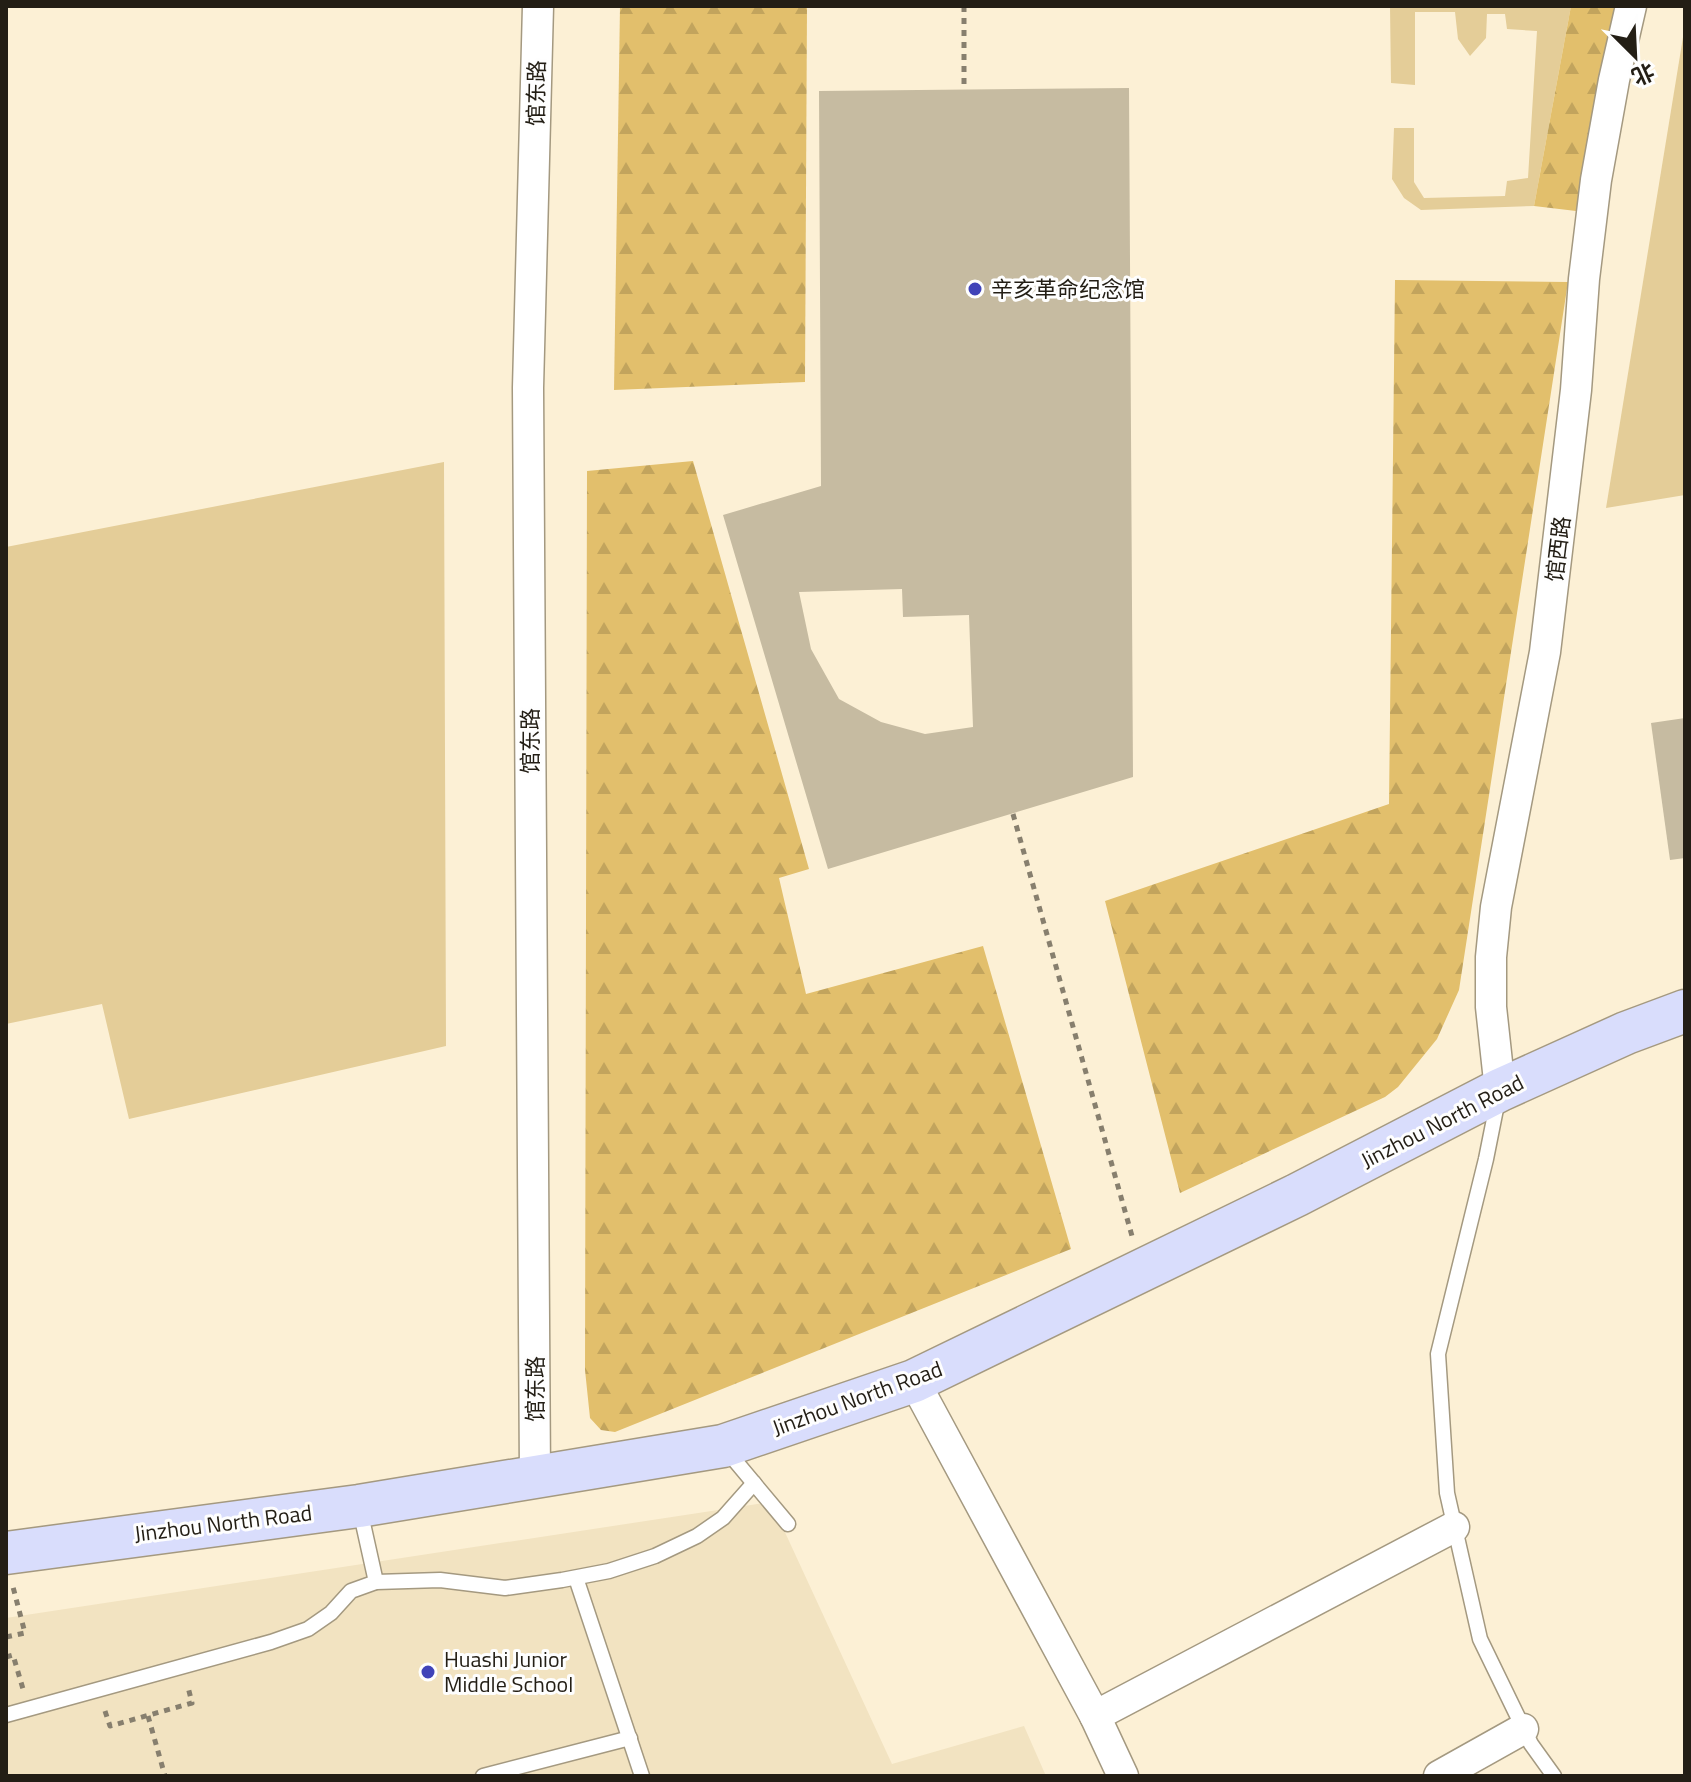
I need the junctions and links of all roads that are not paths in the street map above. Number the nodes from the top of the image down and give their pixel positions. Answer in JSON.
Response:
{"nodes":[{"id":1,"x":538,"y":6,"type":"edge"},
{"id":2,"x":1631,"y":6,"type":"edge"},
{"id":3,"x":1681,"y":1016,"type":"edge"},
{"id":4,"x":1500,"y":1090,"type":"junction"},
{"id":5,"x":914,"y":1381,"type":"junction"},
{"id":6,"x":723,"y":1446,"type":"junction"},
{"id":7,"x":535,"y":1476,"type":"junction"},
{"id":8,"x":754,"y":1483,"type":"junction"},
{"id":9,"x":359,"y":1506,"type":"junction"},
{"id":10,"x":788,"y":1524,"type":"dead end"},
{"id":11,"x":1454,"y":1527,"type":"junction"},
{"id":12,"x":8,"y":1563,"type":"edge"},
{"id":13,"x":576,"y":1578,"type":"junction"},
{"id":14,"x":376,"y":1582,"type":"junction"},
{"id":15,"x":6,"y":1715,"type":"edge"},
{"id":16,"x":1095,"y":1716,"type":"junction"},
{"id":17,"x":1523,"y":1729,"type":"junction"},
{"id":18,"x":630,"y":1738,"type":"junction"},
{"id":19,"x":483,"y":1776,"type":"edge"},
{"id":20,"x":642,"y":1776,"type":"edge"},
{"id":21,"x":1123,"y":1776,"type":"edge"},
{"id":22,"x":1439,"y":1776,"type":"edge"},
{"id":23,"x":1554,"y":1776,"type":"edge"}],
"edges":[{"from":1,"to":7,"type":"street","name":"馆东路"},
{"from":2,"to":4,"type":"street","name":"馆西路"},
{"from":3,"to":4,"type":"main road","name":"Jinzhou North Road"},
{"from":4,"to":5,"type":"main road","name":"Jinzhou North Road"},
{"from":4,"to":11,"type":"lane"},
{"from":5,"to":6,"type":"main road","name":"Jinzhou North Road"},
{"from":5,"to":16,"type":"street"},
{"from":6,"to":7,"type":"main road","name":"Jinzhou North Road"},
{"from":6,"to":8,"type":"lane"},
{"from":7,"to":9,"type":"main road","name":"Jinzhou North Road"},
{"from":8,"to":10,"type":"lane"},
{"from":8,"to":13,"type":"lane"},
{"from":9,"to":12,"type":"main road","name":"Jinzhou North Road"},
{"from":9,"to":14,"type":"lane"},
{"from":11,"to":16,"type":"street"},
{"from":11,"to":17,"type":"lane"},
{"from":13,"to":14,"type":"lane"},
{"from":13,"to":18,"type":"lane"},
{"from":14,"to":15,"type":"lane"},
{"from":16,"to":21,"type":"street"},
{"from":17,"to":22,"type":"street"},
{"from":17,"to":23,"type":"lane"},
{"from":18,"to":19,"type":"lane"},
{"from":18,"to":20,"type":"lane"}]}
